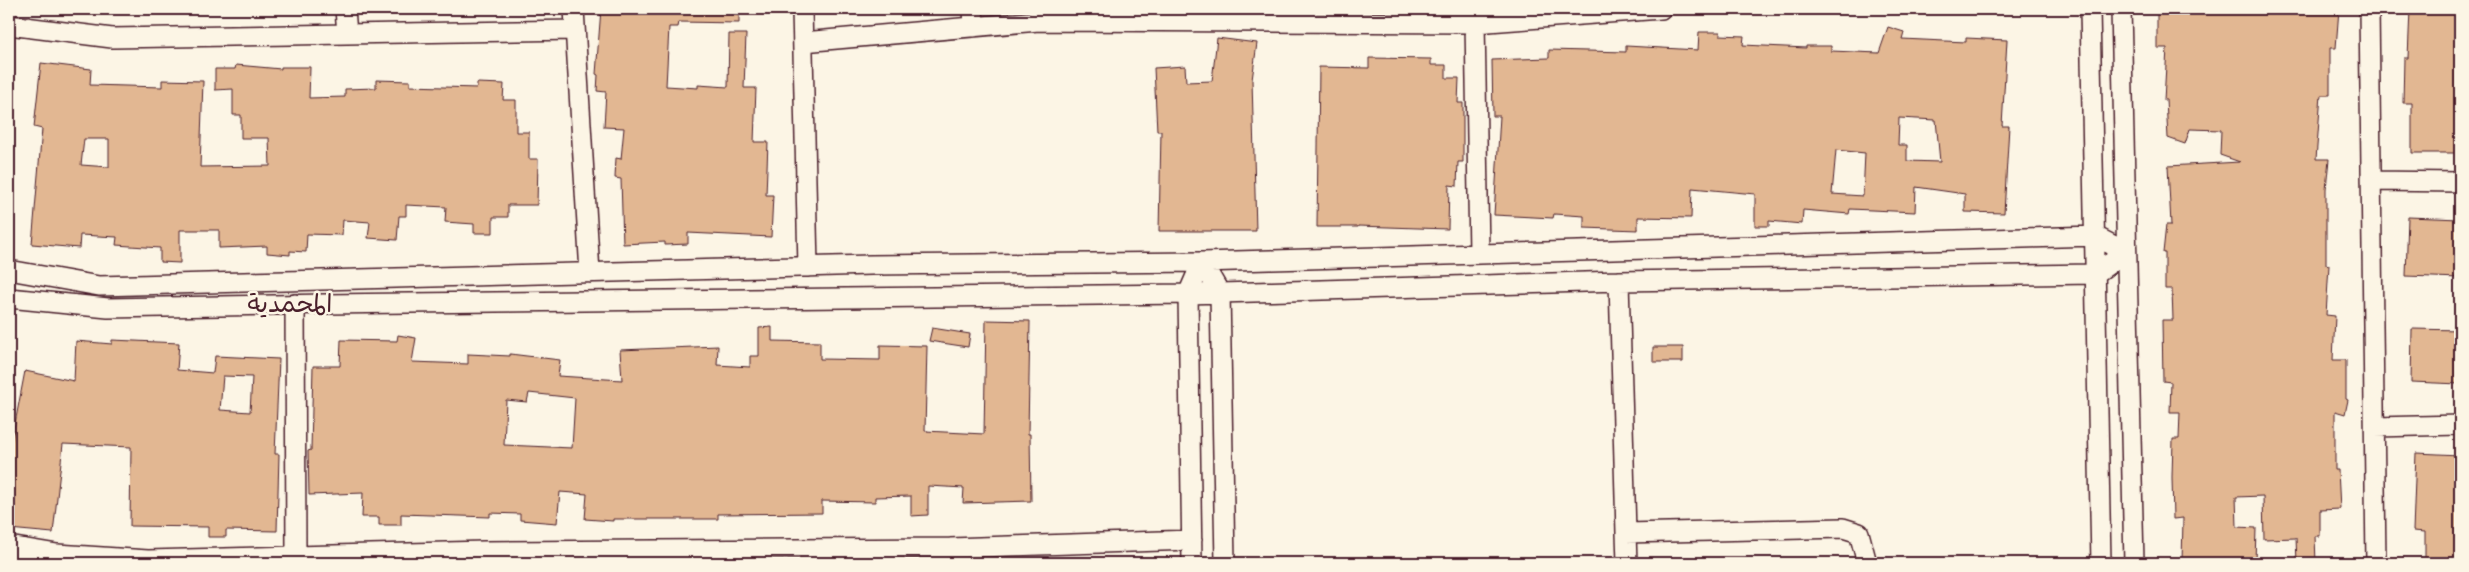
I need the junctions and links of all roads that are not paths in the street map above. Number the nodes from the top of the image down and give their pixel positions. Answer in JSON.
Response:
{"nodes":[{"id":1,"x":345,"y":9,"type":"edge"},
{"id":2,"x":574,"y":9,"type":"edge"},
{"id":3,"x":802,"y":9,"type":"edge"},
{"id":4,"x":1661,"y":9,"type":"edge"},
{"id":5,"x":2090,"y":9,"type":"edge"},
{"id":6,"x":2121,"y":9,"type":"edge"},
{"id":7,"x":2369,"y":9,"type":"edge"},
{"id":8,"x":1534,"y":14,"type":"edge"},
{"id":9,"x":1286,"y":16,"type":"edge"},
{"id":10,"x":973,"y":18,"type":"edge"},
{"id":11,"x":1475,"y":24,"type":"junction"},
{"id":12,"x":9,"y":25,"type":"edge"},
{"id":13,"x":575,"y":30,"type":"junction"},
{"id":14,"x":346,"y":34,"type":"junction"},
{"id":15,"x":803,"y":42,"type":"junction"},
{"id":16,"x":2372,"y":181,"type":"junction"},
{"id":17,"x":2460,"y":182,"type":"edge"},
{"id":18,"x":2095,"y":236,"type":"junction"},
{"id":19,"x":2126,"y":252,"type":"junction"},
{"id":20,"x":1479,"y":253,"type":"junction"},
{"id":21,"x":1202,"y":262,"type":"junction"},
{"id":22,"x":808,"y":267,"type":"junction"},
{"id":23,"x":9,"y":270,"type":"edge"},
{"id":24,"x":590,"y":273,"type":"junction"},
{"id":25,"x":2095,"y":274,"type":"junction"},
{"id":26,"x":1619,"y":281,"type":"junction"},
{"id":27,"x":1220,"y":293,"type":"junction"},
{"id":28,"x":1188,"y":294,"type":"junction"},
{"id":29,"x":9,"y":298,"type":"edge"},
{"id":30,"x":295,"y":304,"type":"junction"},
{"id":31,"x":2460,"y":425,"type":"edge"},
{"id":32,"x":2375,"y":427,"type":"junction"},
{"id":33,"x":1626,"y":533,"type":"junction"},
{"id":34,"x":1192,"y":540,"type":"junction"},
{"id":35,"x":9,"y":546,"type":"edge"},
{"id":36,"x":296,"y":556,"type":"junction"},
{"id":37,"x":950,"y":556,"type":"edge"},
{"id":38,"x":484,"y":557,"type":"edge"},
{"id":39,"x":148,"y":562,"type":"edge"},
{"id":40,"x":1192,"y":563,"type":"edge"},
{"id":41,"x":1225,"y":563,"type":"edge"},
{"id":42,"x":1626,"y":563,"type":"edge"},
{"id":43,"x":1867,"y":563,"type":"edge"},
{"id":44,"x":2101,"y":563,"type":"edge"},
{"id":45,"x":2134,"y":563,"type":"edge"},
{"id":46,"x":2376,"y":563,"type":"edge"}],
"edges":[{"from":1,"to":14,"type":"street"},
{"from":2,"to":13,"type":"street"},
{"from":3,"to":15,"type":"street"},
{"from":4,"to":8,"type":"street"},
{"from":5,"to":18,"type":"street"},
{"from":6,"to":19,"type":"street"},
{"from":7,"to":16,"type":"street"},
{"from":8,"to":11,"type":"street"},
{"from":9,"to":10,"type":"street"},
{"from":9,"to":11,"type":"street"},
{"from":10,"to":15,"type":"street"},
{"from":11,"to":20,"type":"street"},
{"from":12,"to":14,"type":"street"},
{"from":13,"to":14,"type":"street"},
{"from":13,"to":24,"type":"street"},
{"from":15,"to":22,"type":"street"},
{"from":16,"to":17,"type":"street"},
{"from":16,"to":32,"type":"street"},
{"from":18,"to":19,"type":"street"},
{"from":18,"to":20,"type":"street"},
{"from":18,"to":25,"type":"street"},
{"from":19,"to":25,"type":"street"},
{"from":19,"to":45,"type":"street"},
{"from":20,"to":21,"type":"street"},
{"from":21,"to":22,"type":"street"},
{"from":21,"to":27,"type":"street"},
{"from":21,"to":28,"type":"street"},
{"from":22,"to":24,"type":"street"},
{"from":23,"to":24,"type":"street"},
{"from":25,"to":26,"type":"street"},
{"from":25,"to":44,"type":"street"},
{"from":26,"to":27,"type":"street"},
{"from":26,"to":33,"type":"street"},
{"from":27,"to":28,"type":"street"},
{"from":27,"to":41,"type":"street"},
{"from":28,"to":30,"type":"street"},
{"from":28,"to":34,"type":"street"},
{"from":29,"to":30,"type":"street"},
{"from":30,"to":36,"type":"street"},
{"from":31,"to":32,"type":"street"},
{"from":32,"to":46,"type":"street"},
{"from":33,"to":42,"type":"street"},
{"from":33,"to":43,"type":"street"},
{"from":34,"to":37,"type":"street"},
{"from":34,"to":40,"type":"street"},
{"from":35,"to":39,"type":"street"},
{"from":36,"to":38,"type":"street"},
{"from":36,"to":39,"type":"street"},
{"from":37,"to":38,"type":"street"}]}
